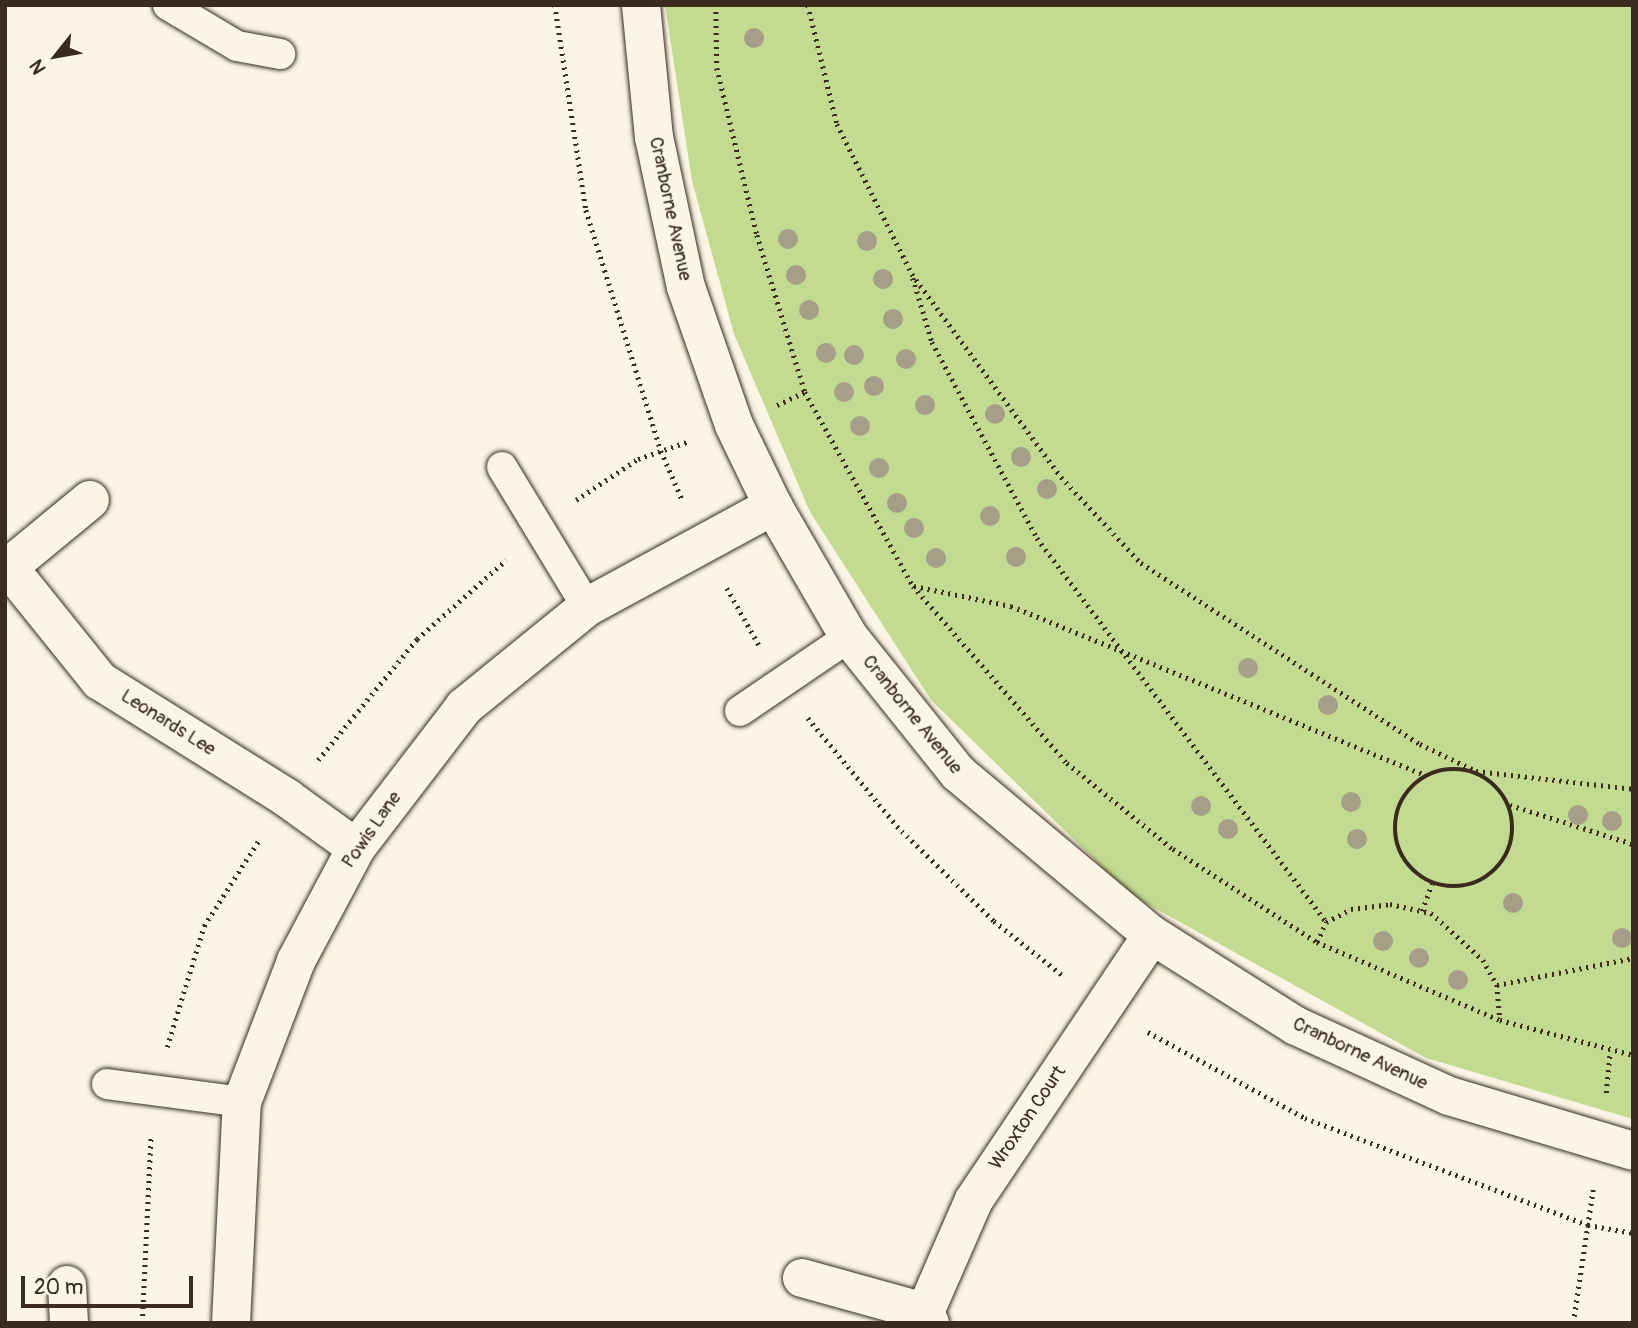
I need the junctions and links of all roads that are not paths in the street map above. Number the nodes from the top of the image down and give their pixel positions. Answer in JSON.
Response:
{"nodes":[{"id":1,"x":168,"y":5,"type":"edge"},
{"id":2,"x":640,"y":5,"type":"edge"},
{"id":3,"x":280,"y":54,"type":"dead end"},
{"id":4,"x":502,"y":467,"type":"dead end"},
{"id":5,"x":90,"y":500,"type":"dead end"},
{"id":6,"x":773,"y":506,"type":"junction"},
{"id":7,"x":7,"y":569,"type":"edge"},
{"id":8,"x":587,"y":607,"type":"junction"},
{"id":9,"x":849,"y":637,"type":"junction"},
{"id":10,"x":740,"y":711,"type":"dead end"},
{"id":11,"x":356,"y":848,"type":"junction"},
{"id":12,"x":1152,"y":935,"type":"junction"},
{"id":13,"x":107,"y":1084,"type":"dead end"},
{"id":14,"x":242,"y":1102,"type":"junction"},
{"id":15,"x":1633,"y":1151,"type":"edge"},
{"id":16,"x":802,"y":1278,"type":"dead end"},
{"id":17,"x":67,"y":1285,"type":"dead end"},
{"id":18,"x":927,"y":1318,"type":"edge"},
{"id":19,"x":69,"y":1323,"type":"edge"},
{"id":20,"x":231,"y":1323,"type":"edge"}],
"edges":[{"from":1,"to":3,"type":"lane"},
{"from":2,"to":6,"type":"street","name":"Cranborne Avenue"},
{"from":4,"to":8,"type":"lane"},
{"from":5,"to":7,"type":"street","name":"Leonards Lee"},
{"from":6,"to":8,"type":"street","name":"Powis Lane"},
{"from":6,"to":9,"type":"street","name":"Cranborne Avenue"},
{"from":7,"to":11,"type":"street","name":"Leonards Lee"},
{"from":8,"to":11,"type":"street","name":"Powis Lane"},
{"from":9,"to":10,"type":"lane"},
{"from":9,"to":12,"type":"street","name":"Cranborne Avenue"},
{"from":11,"to":14,"type":"street","name":"Powis Lane"},
{"from":12,"to":15,"type":"street","name":"Cranborne Avenue"},
{"from":12,"to":18,"type":"street","name":"Wroxton Court"},
{"from":13,"to":14,"type":"lane"},
{"from":14,"to":20,"type":"street","name":"Powis Lane"},
{"from":16,"to":18,"type":"street","name":"Wroxton Court"},
{"from":17,"to":19,"type":"street"}]}
